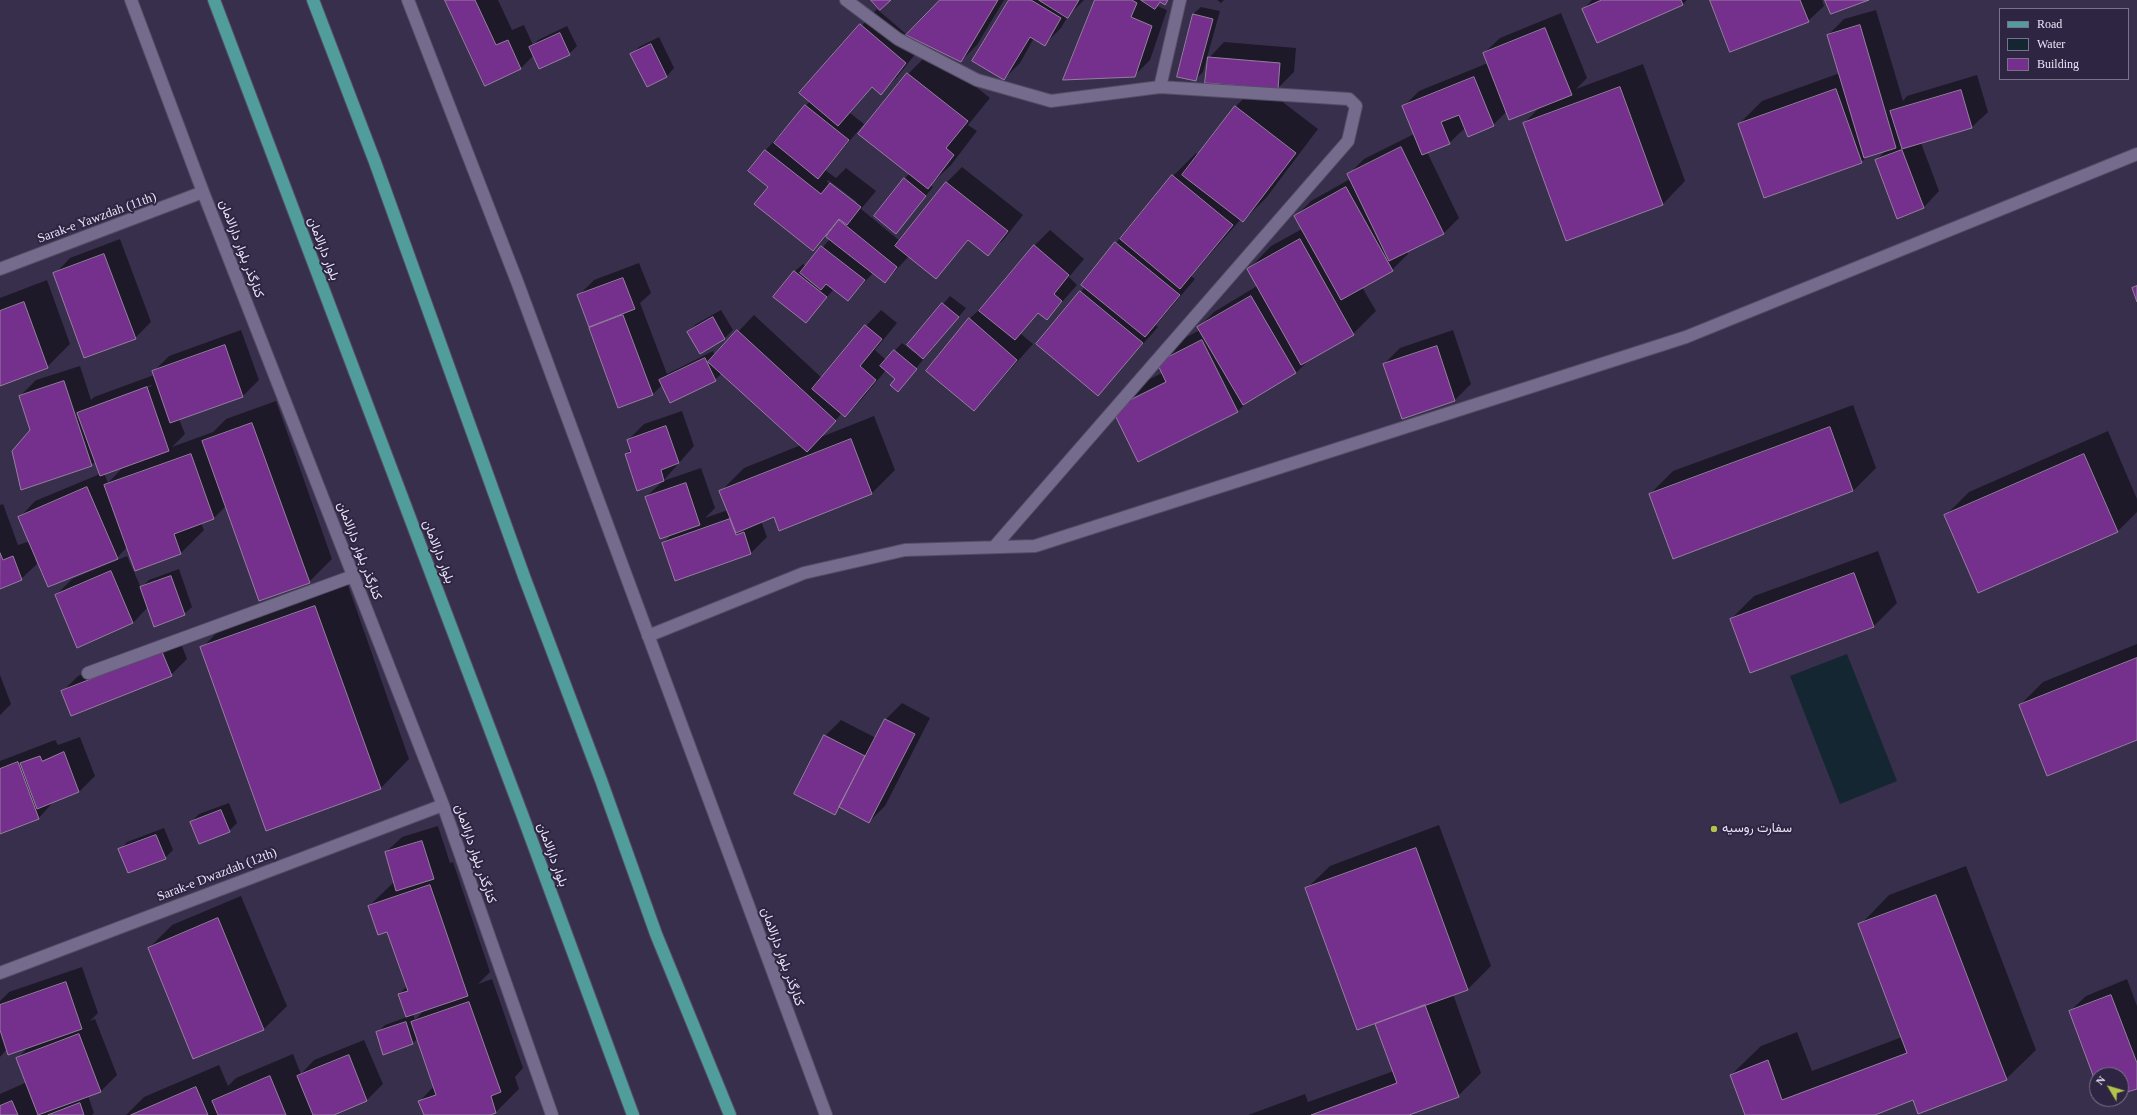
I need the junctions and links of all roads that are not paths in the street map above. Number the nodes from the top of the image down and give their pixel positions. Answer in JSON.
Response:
{"nodes":[{"id":1,"x":131,"y":0,"type":"edge"},
{"id":2,"x":214,"y":0,"type":"edge"},
{"id":3,"x":313,"y":0,"type":"edge"},
{"id":4,"x":408,"y":0,"type":"edge"},
{"id":5,"x":846,"y":0,"type":"edge"},
{"id":6,"x":1180,"y":0,"type":"edge"},
{"id":7,"x":1160,"y":87,"type":"junction"},
{"id":8,"x":2137,"y":154,"type":"edge"},
{"id":9,"x":203,"y":192,"type":"junction"},
{"id":10,"x":0,"y":269,"type":"edge"},
{"id":11,"x":995,"y":546,"type":"junction"},
{"id":12,"x":353,"y":576,"type":"junction"},
{"id":13,"x":648,"y":636,"type":"junction"},
{"id":14,"x":88,"y":673,"type":"dead end"},
{"id":15,"x":443,"y":805,"type":"junction"},
{"id":16,"x":0,"y":973,"type":"edge"},
{"id":17,"x":552,"y":1115,"type":"edge"},
{"id":18,"x":633,"y":1115,"type":"edge"},
{"id":19,"x":730,"y":1115,"type":"edge"},
{"id":20,"x":826,"y":1115,"type":"edge"}],
"edges":[{"from":1,"to":9,"type":"street","name":"کنارگذر بلوار دارالامان"},
{"from":2,"to":18,"type":"main road","name":"بلوار دارالامان"},
{"from":3,"to":19,"type":"main road"},
{"from":4,"to":13,"type":"street","name":"کنارگذر بلوار دارالامان"},
{"from":5,"to":7,"type":"street"},
{"from":6,"to":7,"type":"street"},
{"from":7,"to":11,"type":"street"},
{"from":8,"to":11,"type":"street"},
{"from":9,"to":10,"type":"street","name":"Sarak-e Yawzdah (11th)"},
{"from":9,"to":12,"type":"street","name":"کنارگذر بلوار دارالامان"},
{"from":11,"to":13,"type":"street"},
{"from":12,"to":14,"type":"street"},
{"from":12,"to":15,"type":"street","name":"کنارگذر بلوار دارالامان"},
{"from":13,"to":20,"type":"street","name":"کنارگذر بلوار دارالامان"},
{"from":15,"to":16,"type":"street","name":"Sarak-e Dwazdah (12th)"},
{"from":15,"to":17,"type":"street","name":"کنارگذر بلوار دارالامان"}]}
